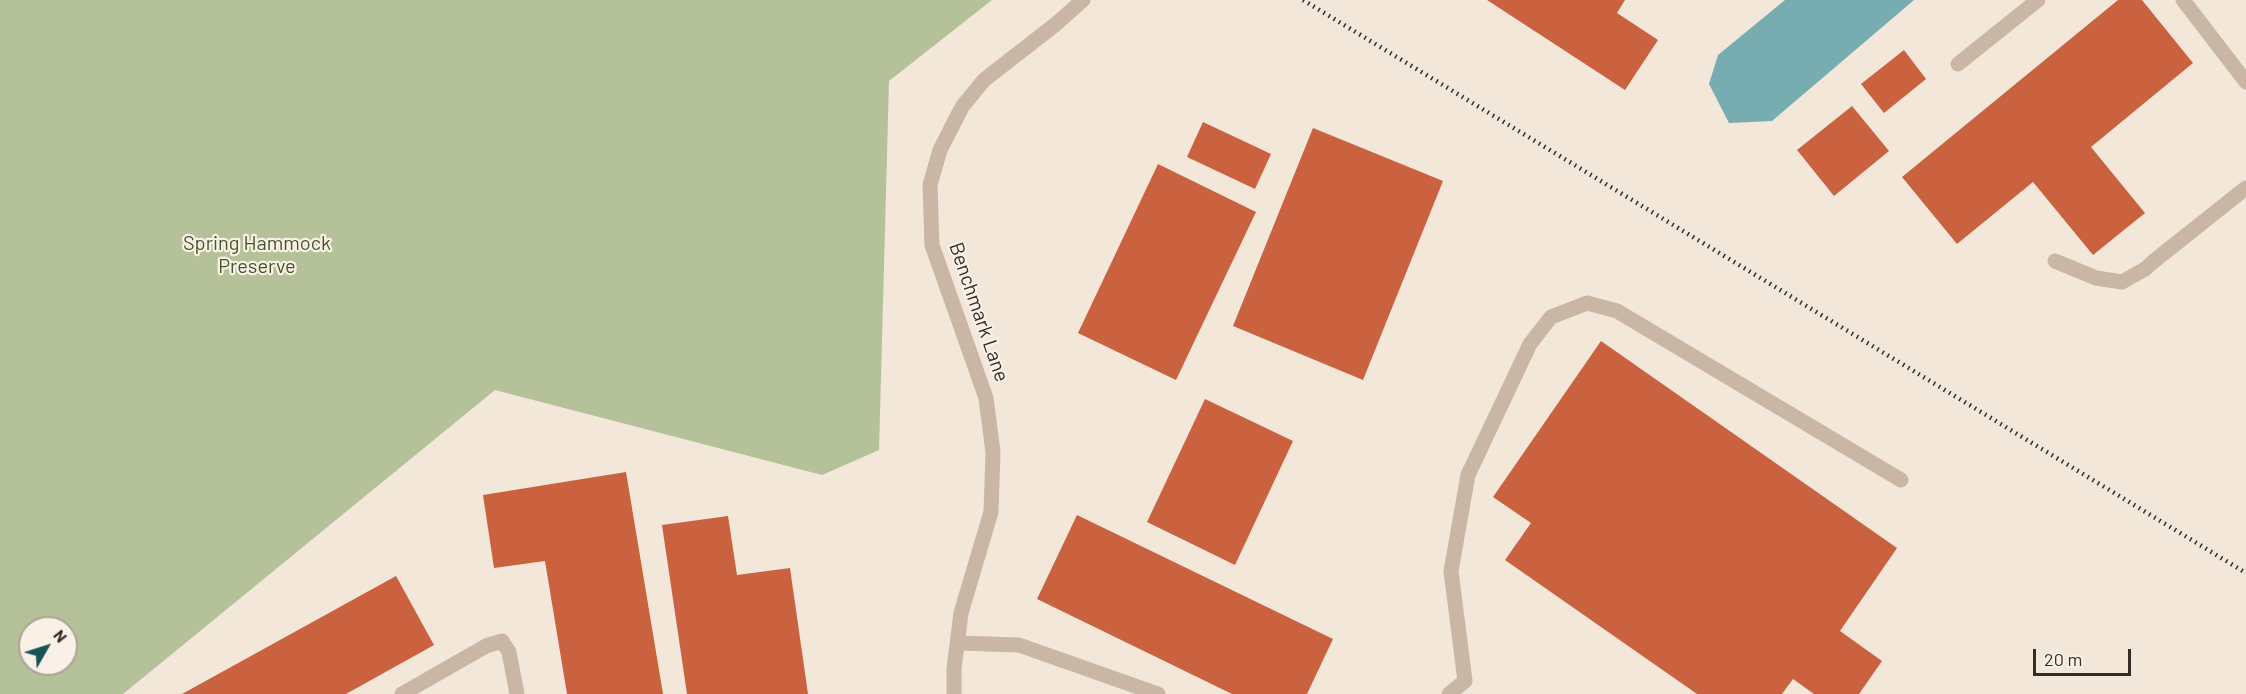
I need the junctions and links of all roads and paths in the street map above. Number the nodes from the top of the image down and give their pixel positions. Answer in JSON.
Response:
{"nodes":[{"id":1,"x":1083,"y":0,"type":"edge"},
{"id":2,"x":2038,"y":0,"type":"edge"},
{"id":3,"x":2182,"y":0,"type":"edge"},
{"id":4,"x":1958,"y":64,"type":"dead end"},
{"id":5,"x":2246,"y":82,"type":"edge"},
{"id":6,"x":2246,"y":188,"type":"edge"},
{"id":7,"x":2055,"y":261,"type":"dead end"},
{"id":8,"x":1901,"y":480,"type":"dead end"},
{"id":9,"x":958,"y":643,"type":"junction"},
{"id":10,"x":402,"y":694,"type":"edge"},
{"id":11,"x":518,"y":694,"type":"edge"},
{"id":12,"x":954,"y":694,"type":"edge"},
{"id":13,"x":1158,"y":694,"type":"edge"},
{"id":14,"x":1449,"y":694,"type":"edge"}],
"edges":[{"from":1,"to":9,"type":"street","name":"Benchmark Lane"},
{"from":2,"to":4,"type":"street"},
{"from":3,"to":5,"type":"street"},
{"from":6,"to":7,"type":"street"},
{"from":8,"to":14,"type":"street"},
{"from":9,"to":12,"type":"street","name":"Benchmark Lane"},
{"from":9,"to":13,"type":"street"},
{"from":10,"to":11,"type":"street"}]}
